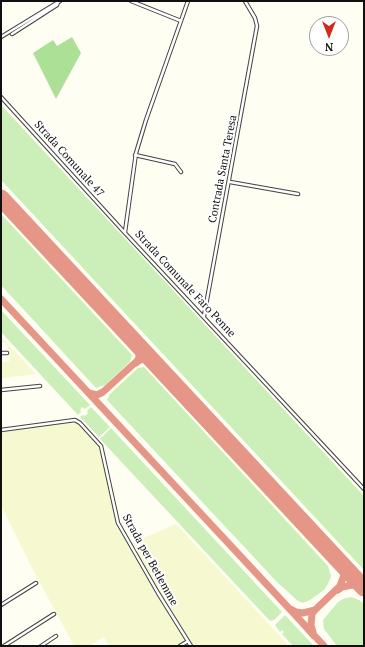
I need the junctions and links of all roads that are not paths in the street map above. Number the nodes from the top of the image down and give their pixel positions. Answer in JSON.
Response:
{"nodes":[{"id":1,"x":131,"y":1,"type":"edge"},
{"id":2,"x":188,"y":1,"type":"edge"},
{"id":3,"x":245,"y":1,"type":"edge"},
{"id":4,"x":59,"y":2,"type":"edge"},
{"id":5,"x":181,"y":21,"type":"junction"},
{"id":6,"x":12,"y":34,"type":"dead end"},
{"id":7,"x":1,"y":37,"type":"edge"},
{"id":8,"x":1,"y":97,"type":"edge"},
{"id":9,"x":135,"y":155,"type":"junction"},
{"id":10,"x":181,"y":172,"type":"dead end"},
{"id":11,"x":230,"y":182,"type":"junction"},
{"id":12,"x":298,"y":194,"type":"dead end"},
{"id":13,"x":125,"y":233,"type":"junction"},
{"id":14,"x":204,"y":316,"type":"junction"},
{"id":15,"x":1,"y":353,"type":"edge"},
{"id":16,"x":7,"y":353,"type":"dead end"},
{"id":17,"x":40,"y":386,"type":"dead end"},
{"id":18,"x":1,"y":390,"type":"edge"},
{"id":19,"x":1,"y":430,"type":"edge"},
{"id":20,"x":364,"y":488,"type":"edge"},
{"id":21,"x":36,"y":583,"type":"dead end"},
{"id":22,"x":1,"y":605,"type":"edge"},
{"id":23,"x":54,"y":614,"type":"dead end"},
{"id":24,"x":56,"y":636,"type":"dead end"},
{"id":25,"x":188,"y":641,"type":"junction"},
{"id":26,"x":4,"y":646,"type":"edge"},
{"id":27,"x":41,"y":646,"type":"edge"},
{"id":28,"x":180,"y":646,"type":"edge"},
{"id":29,"x":191,"y":646,"type":"edge"}],
"edges":[{"from":1,"to":5,"type":"street"},
{"from":2,"to":5,"type":"street","name":"Strada Comunale Faro Penne"},
{"from":3,"to":11,"type":"street","name":"Contrada Santa Teresa"},
{"from":4,"to":6,"type":"street"},
{"from":4,"to":7,"type":"street"},
{"from":5,"to":9,"type":"street","name":"Strada Comunale Faro Penne"},
{"from":8,"to":13,"type":"street","name":"Strada Comunale 47"},
{"from":9,"to":10,"type":"street"},
{"from":9,"to":13,"type":"street","name":"Strada Comunale Faro Penne"},
{"from":11,"to":12,"type":"street"},
{"from":11,"to":14,"type":"street","name":"Contrada Santa Teresa"},
{"from":13,"to":14,"type":"street","name":"Strada Comunale Faro Penne"},
{"from":14,"to":20,"type":"street","name":"Strada Comunale Faro Penne"},
{"from":15,"to":16,"type":"street"},
{"from":17,"to":18,"type":"street"},
{"from":19,"to":25,"type":"street","name":"Strada per Betlemme"},
{"from":21,"to":22,"type":"street"},
{"from":23,"to":26,"type":"street"},
{"from":24,"to":27,"type":"street"},
{"from":25,"to":28,"type":"street"},
{"from":25,"to":29,"type":"street","name":"Strada per Betlemme"}]}
